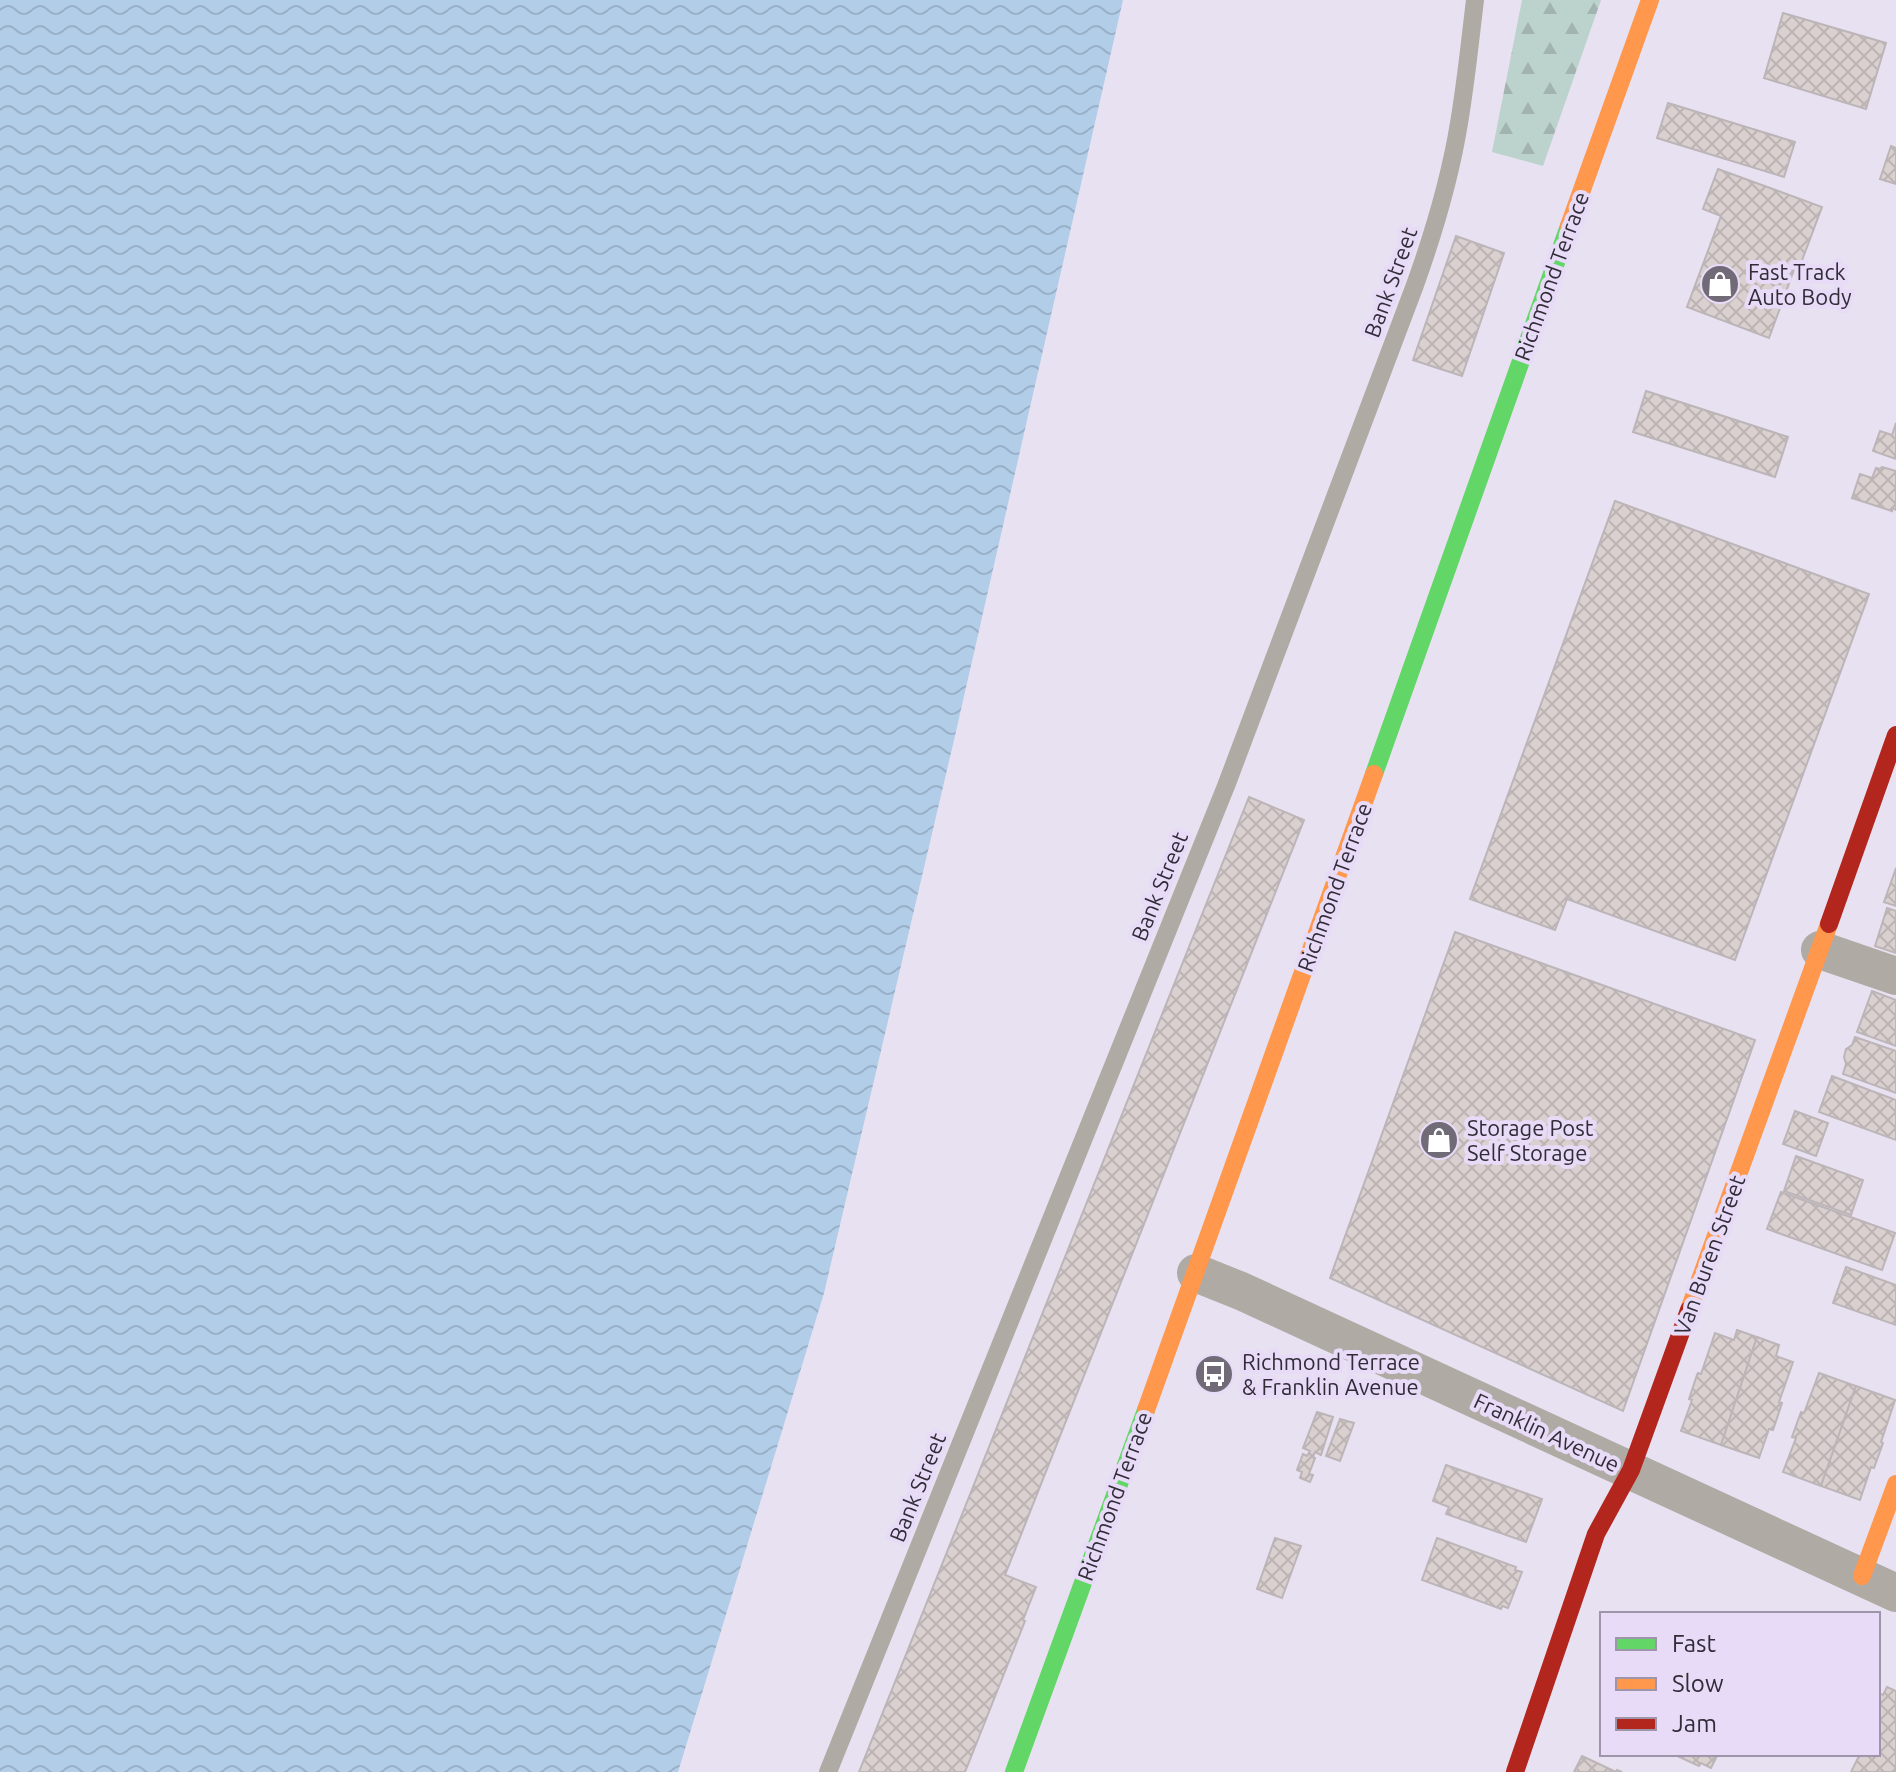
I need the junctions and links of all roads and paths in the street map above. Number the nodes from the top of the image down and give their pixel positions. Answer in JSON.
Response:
{"nodes":[{"id":1,"x":1475,"y":0,"type":"edge"},
{"id":2,"x":1650,"y":0,"type":"edge"},
{"id":3,"x":1896,"y":735,"type":"edge"},
{"id":4,"x":1820,"y":950,"type":"junction"},
{"id":5,"x":1896,"y":976,"type":"edge"},
{"id":6,"x":1196,"y":1273,"type":"junction"},
{"id":7,"x":1631,"y":1470,"type":"junction"},
{"id":8,"x":1896,"y":1484,"type":"edge"},
{"id":9,"x":1862,"y":1576,"type":"junction"},
{"id":10,"x":1896,"y":1593,"type":"edge"},
{"id":11,"x":828,"y":1772,"type":"edge"},
{"id":12,"x":1014,"y":1772,"type":"edge"},
{"id":13,"x":1515,"y":1772,"type":"edge"}],
"edges":[{"from":1,"to":11,"type":"lane","name":"Bank Street"},
{"from":2,"to":6,"type":"main road","name":"Richmond Terrace"},
{"from":3,"to":4,"type":"main road","name":"Van Buren Street"},
{"from":4,"to":5,"type":"street"},
{"from":4,"to":7,"type":"main road","name":"Van Buren Street"},
{"from":6,"to":7,"type":"street","name":"Franklin Avenue"},
{"from":6,"to":12,"type":"main road","name":"Richmond Terrace"},
{"from":7,"to":9,"type":"street","name":"Franklin Avenue"},
{"from":7,"to":13,"type":"main road","name":"Van Buren Street"},
{"from":8,"to":9,"type":"main road"},
{"from":9,"to":10,"type":"street","name":"Franklin Avenue"}]}
